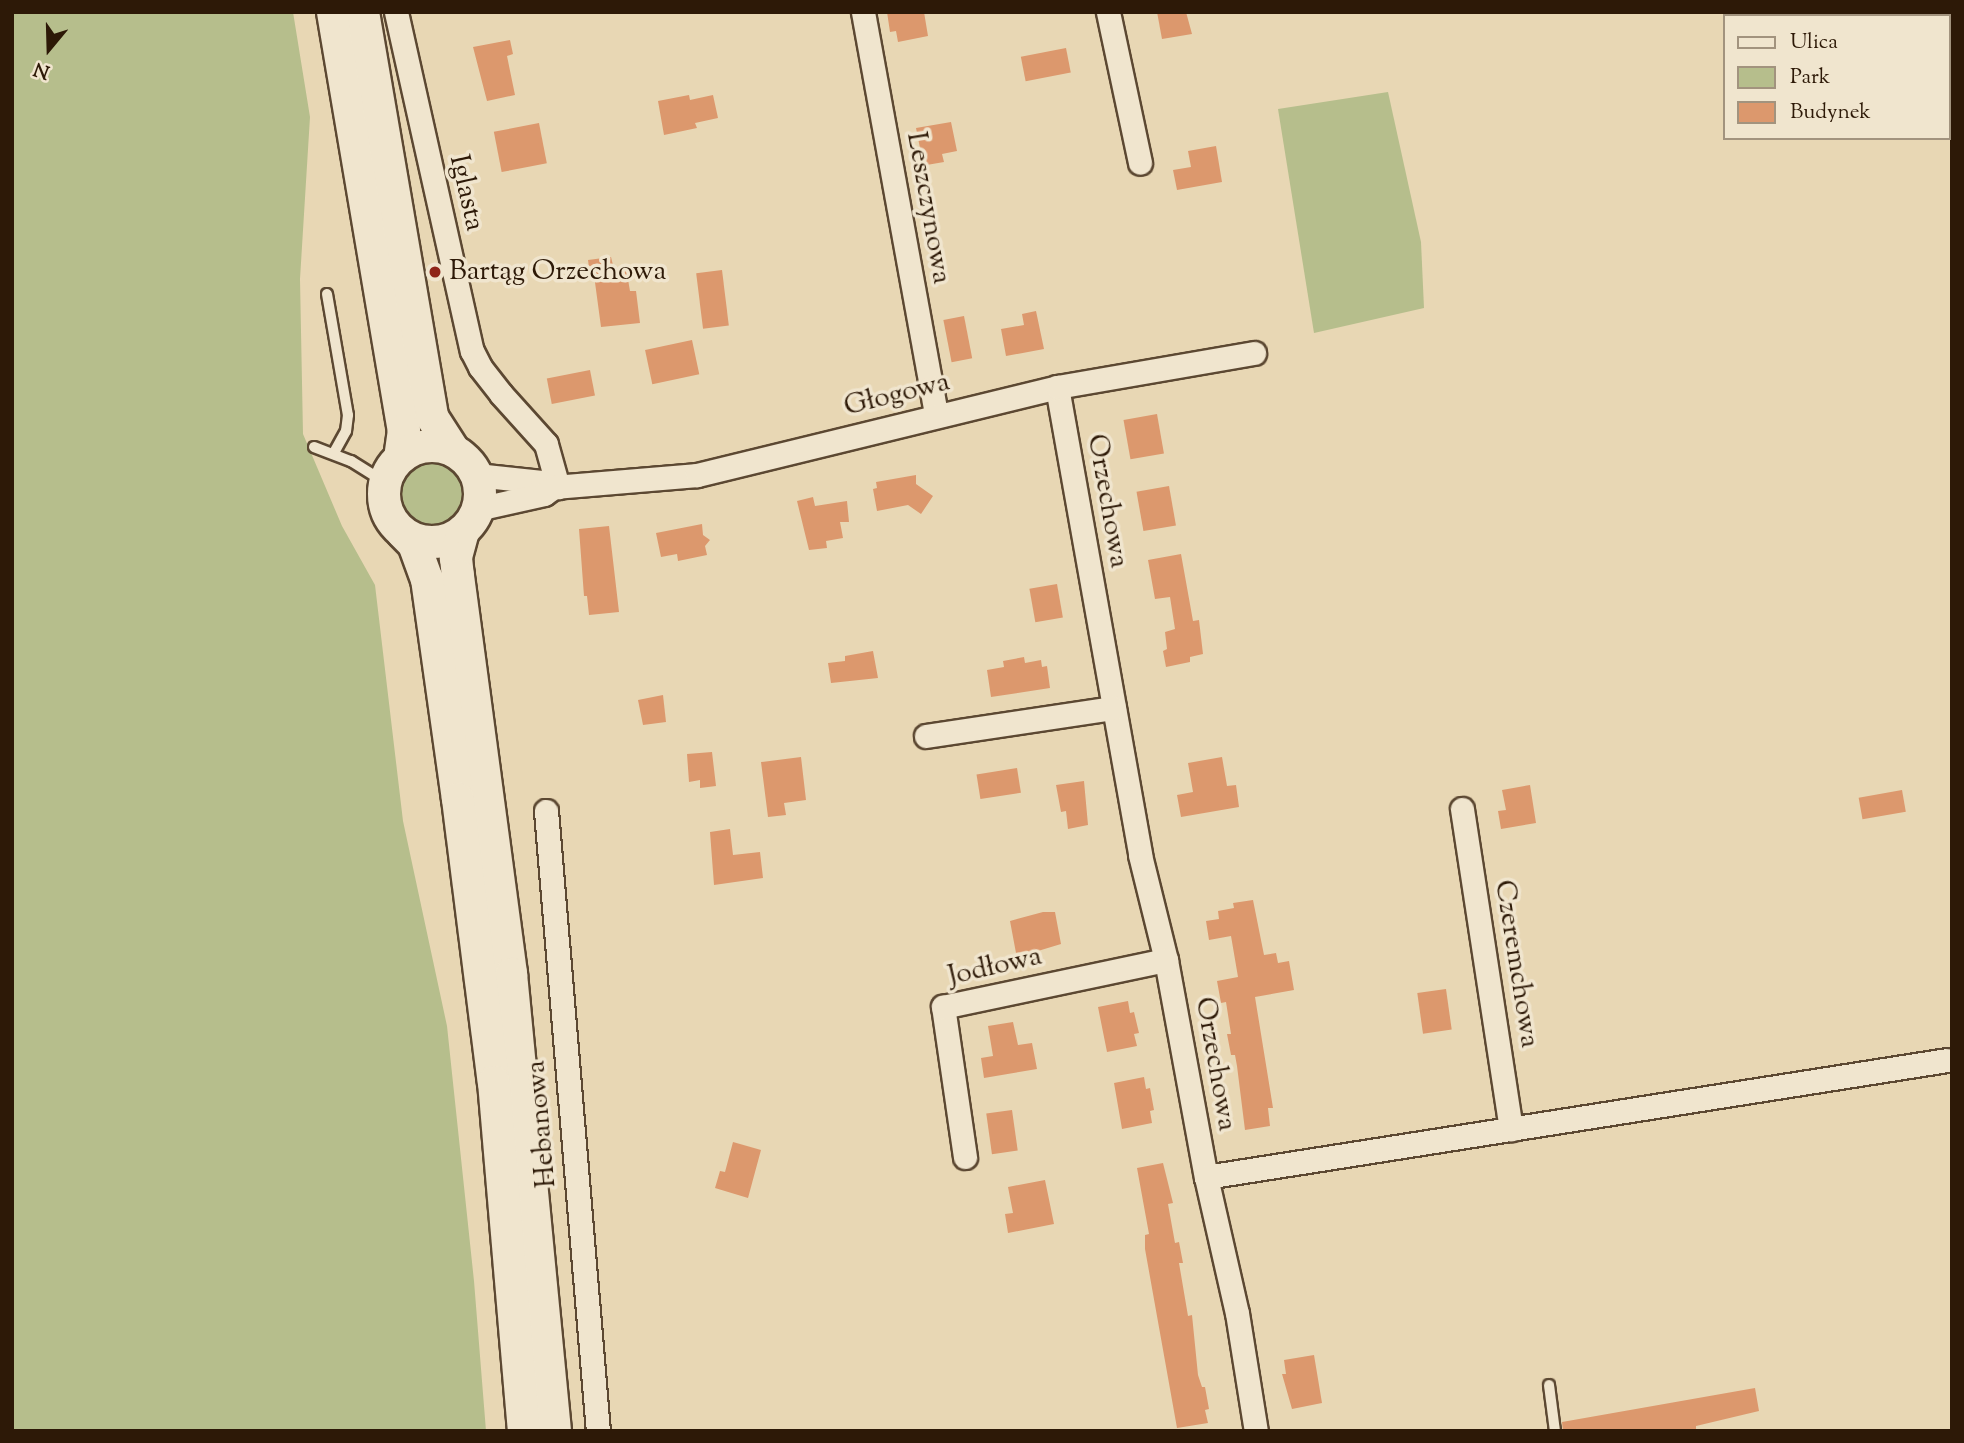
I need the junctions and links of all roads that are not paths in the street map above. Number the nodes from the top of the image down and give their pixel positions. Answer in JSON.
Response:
{"nodes":[{"id":1,"x":332,"y":12,"type":"edge"},
{"id":2,"x":363,"y":12,"type":"edge"},
{"id":3,"x":396,"y":12,"type":"edge"},
{"id":4,"x":863,"y":12,"type":"edge"},
{"id":5,"x":1108,"y":12,"type":"edge"},
{"id":6,"x":1140,"y":163,"type":"dead end"},
{"id":7,"x":327,"y":294,"type":"dead end"},
{"id":8,"x":1254,"y":353,"type":"dead end"},
{"id":9,"x":1056,"y":387,"type":"junction"},
{"id":10,"x":936,"y":414,"type":"junction"},
{"id":11,"x":314,"y":447,"type":"dead end"},
{"id":12,"x":454,"y":451,"type":"junction"},
{"id":13,"x":333,"y":454,"type":"junction"},
{"id":14,"x":392,"y":470,"type":"junction"},
{"id":15,"x":476,"y":475,"type":"junction"},
{"id":16,"x":556,"y":487,"type":"junction"},
{"id":17,"x":470,"y":520,"type":"junction"},
{"id":18,"x":403,"y":533,"type":"junction"},
{"id":19,"x":1114,"y":708,"type":"junction"},
{"id":20,"x":926,"y":736,"type":"dead end"},
{"id":21,"x":1462,"y":809,"type":"dead end"},
{"id":22,"x":546,"y":811,"type":"dead end"},
{"id":23,"x":1166,"y":960,"type":"junction"},
{"id":24,"x":1947,"y":1060,"type":"dead end"},
{"id":25,"x":1511,"y":1129,"type":"junction"},
{"id":26,"x":965,"y":1157,"type":"dead end"},
{"id":27,"x":1206,"y":1177,"type":"junction"},
{"id":28,"x":1549,"y":1385,"type":"dead end"},
{"id":29,"x":524,"y":1431,"type":"edge"},
{"id":30,"x":555,"y":1431,"type":"edge"},
{"id":31,"x":598,"y":1431,"type":"edge"},
{"id":32,"x":1256,"y":1431,"type":"edge"},
{"id":33,"x":1555,"y":1431,"type":"edge"}],
"edges":[{"from":1,"to":14,"type":"main road"},
{"from":2,"to":12,"type":"main road"},
{"from":3,"to":16,"type":"street","name":"Iglasta"},
{"from":4,"to":10,"type":"street","name":"Leszczynowa"},
{"from":5,"to":6,"type":"street"},
{"from":7,"to":13,"type":"lane"},
{"from":8,"to":9,"type":"street","name":"Głogowa"},
{"from":9,"to":10,"type":"street","name":"Głogowa"},
{"from":9,"to":19,"type":"street","name":"Orzechowa"},
{"from":10,"to":16,"type":"street","name":"Głogowa"},
{"from":11,"to":13,"type":"lane"},
{"from":12,"to":14,"type":"main road"},
{"from":12,"to":15,"type":"main road"},
{"from":13,"to":14,"type":"lane"},
{"from":14,"to":18,"type":"main road"},
{"from":15,"to":16,"type":"street","name":"Głogowa"},
{"from":15,"to":17,"type":"main road"},
{"from":16,"to":17,"type":"street","name":"Głogowa"},
{"from":17,"to":18,"type":"main road"},
{"from":17,"to":30,"type":"main road"},
{"from":18,"to":29,"type":"main road"},
{"from":19,"to":20,"type":"street"},
{"from":19,"to":23,"type":"street","name":"Orzechowa"},
{"from":21,"to":25,"type":"street","name":"Czeremchowa"},
{"from":22,"to":31,"type":"street","name":"Hebanowa"},
{"from":23,"to":26,"type":"street","name":"Jodłowa"},
{"from":23,"to":27,"type":"street","name":"Orzechowa"},
{"from":24,"to":25,"type":"street"},
{"from":25,"to":27,"type":"street"},
{"from":27,"to":32,"type":"street","name":"Orzechowa"},
{"from":28,"to":33,"type":"lane"}]}
